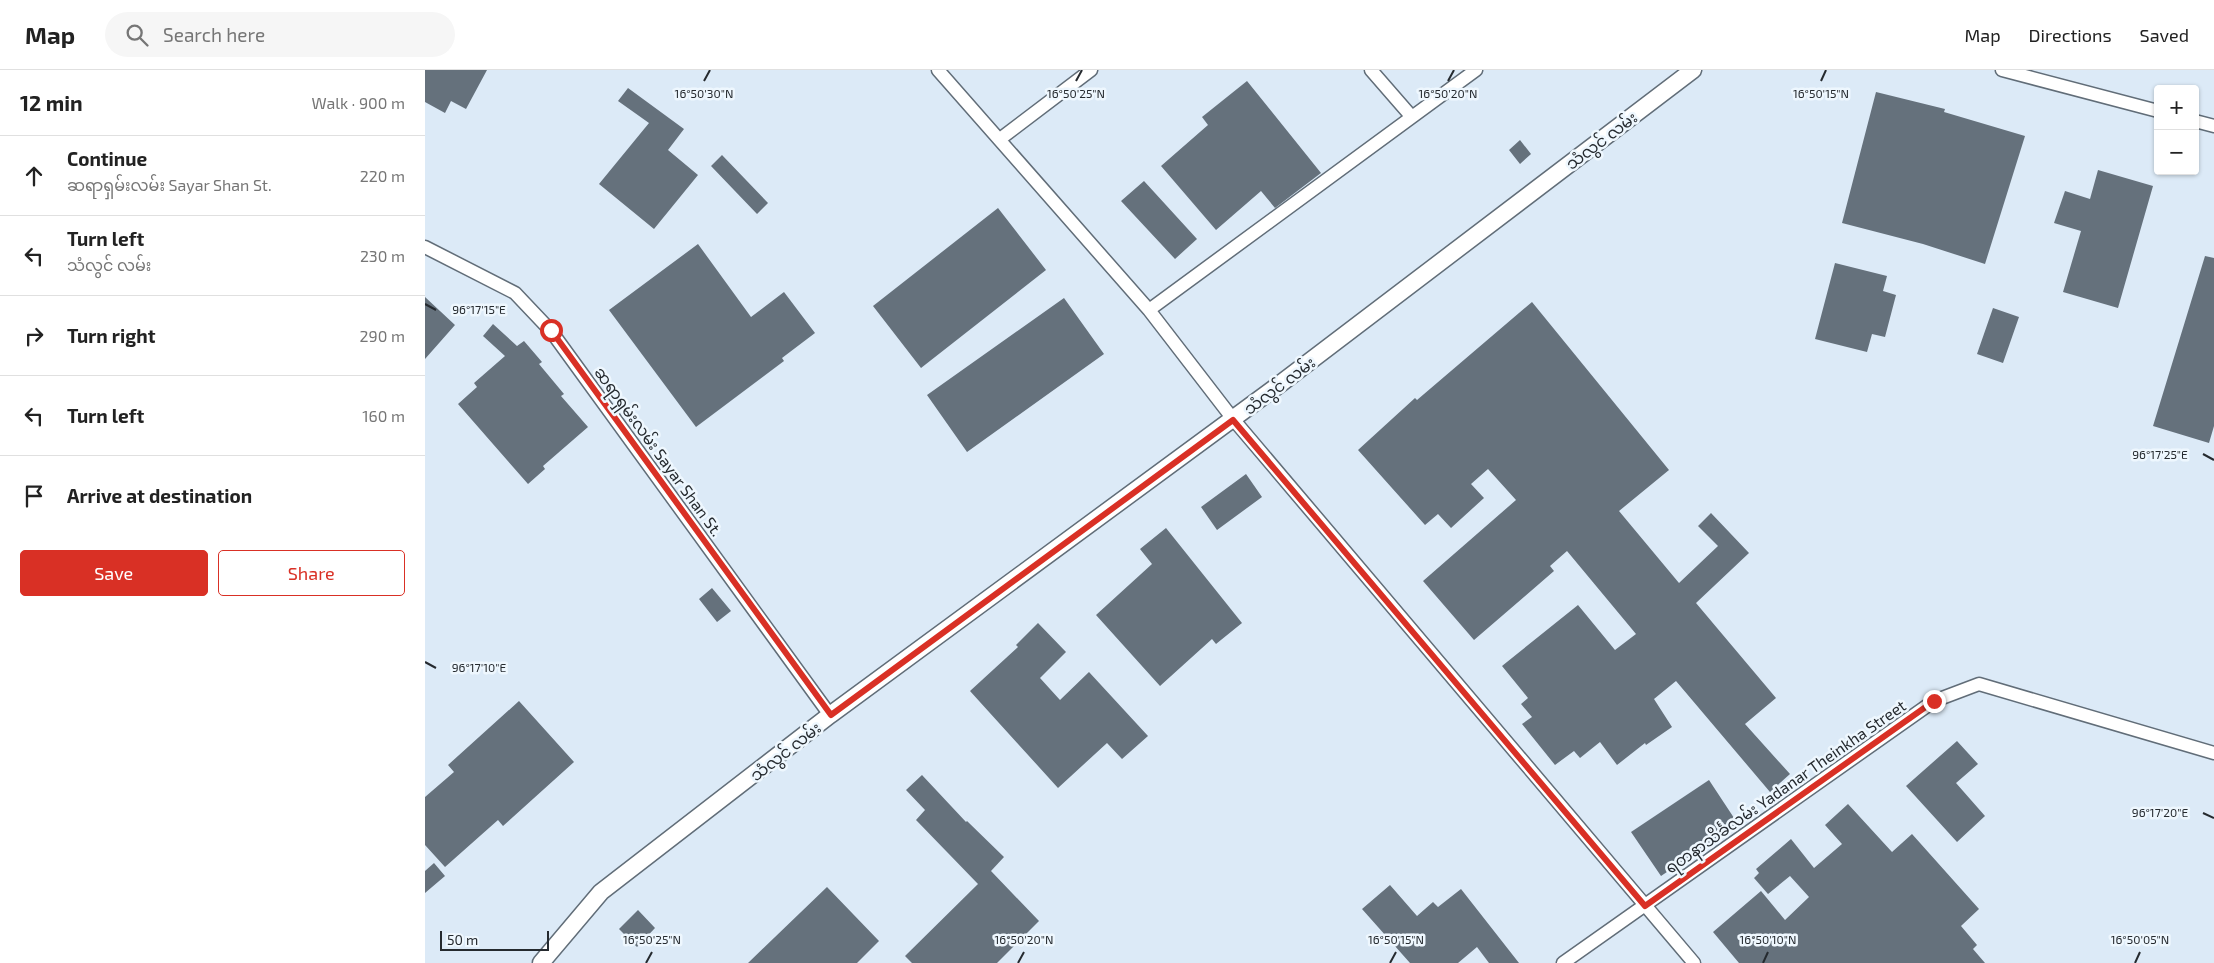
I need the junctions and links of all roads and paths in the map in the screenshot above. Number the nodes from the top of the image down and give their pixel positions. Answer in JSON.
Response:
{"nodes":[{"id":1,"x":938,"y":70,"type":"edge"},
{"id":2,"x":1091,"y":70,"type":"edge"},
{"id":3,"x":1371,"y":70,"type":"edge"},
{"id":4,"x":1476,"y":70,"type":"edge"},
{"id":5,"x":1693,"y":70,"type":"edge"},
{"id":6,"x":2002,"y":70,"type":"edge"},
{"id":7,"x":2154,"y":110,"type":"edge"},
{"id":8,"x":1411,"y":116,"type":"junction"},
{"id":9,"x":2199,"y":122,"type":"edge"},
{"id":10,"x":2214,"y":126,"type":"edge"},
{"id":11,"x":1000,"y":139,"type":"junction"},
{"id":12,"x":425,"y":247,"type":"edge"},
{"id":13,"x":1149,"y":310,"type":"junction"},
{"id":14,"x":1233,"y":420,"type":"junction"},
{"id":15,"x":831,"y":715,"type":"junction"},
{"id":16,"x":2214,"y":753,"type":"edge"},
{"id":17,"x":1645,"y":906,"type":"junction"},
{"id":18,"x":541,"y":963,"type":"edge"},
{"id":19,"x":1563,"y":963,"type":"edge"},
{"id":20,"x":1694,"y":963,"type":"edge"}],
"edges":[{"from":1,"to":11,"type":"street"},
{"from":2,"to":11,"type":"street"},
{"from":3,"to":8,"type":"street"},
{"from":4,"to":8,"type":"street"},
{"from":5,"to":14,"type":"street","name":"သံလွင် လမ်း"},
{"from":6,"to":7,"type":"street"},
{"from":8,"to":13,"type":"street"},
{"from":9,"to":10,"type":"street"},
{"from":11,"to":13,"type":"street"},
{"from":12,"to":15,"type":"street","name":"ဆရာရှမ်းလမ်း Sayar Shan St."},
{"from":13,"to":14,"type":"street"},
{"from":14,"to":15,"type":"street","name":"သံလွင် လမ်း"},
{"from":14,"to":17,"type":"street"},
{"from":15,"to":18,"type":"street","name":"သံလွင် လမ်း"},
{"from":16,"to":17,"type":"street","name":"ရတနာသိင်္ခလမ်း Yadanar Theinkha Street"},
{"from":17,"to":19,"type":"street","name":"ရတနာသိင်္ခလမ်း Yadanar Theinkha Street"},
{"from":17,"to":20,"type":"street"}]}
